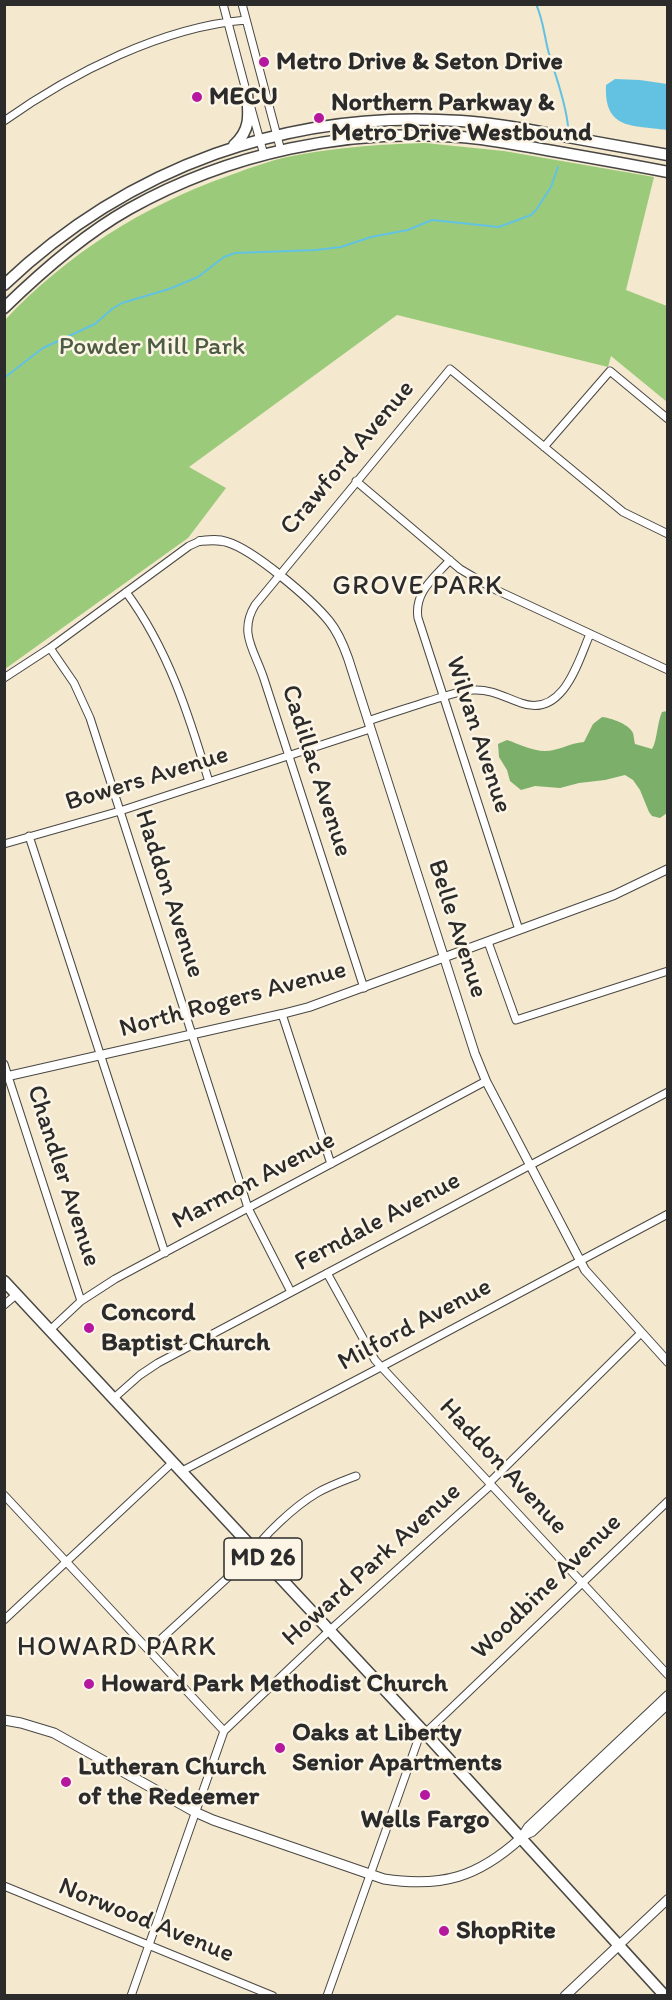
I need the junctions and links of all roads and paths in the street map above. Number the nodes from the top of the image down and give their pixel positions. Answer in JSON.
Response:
{"nodes":[{"id":1,"x":223,"y":4,"type":"edge"},
{"id":2,"x":242,"y":4,"type":"edge"},
{"id":3,"x":246,"y":20,"type":"junction"},
{"id":4,"x":227,"y":21,"type":"junction"},
{"id":5,"x":247,"y":94,"type":"junction"},
{"id":6,"x":4,"y":121,"type":"edge"},
{"id":7,"x":277,"y":134,"type":"junction"},
{"id":8,"x":260,"y":139,"type":"junction"},
{"id":9,"x":230,"y":148,"type":"junction"},
{"id":10,"x":281,"y":151,"type":"junction"},
{"id":11,"x":264,"y":155,"type":"junction"},
{"id":12,"x":668,"y":155,"type":"edge"},
{"id":13,"x":668,"y":172,"type":"edge"},
{"id":14,"x":4,"y":285,"type":"edge"},
{"id":15,"x":4,"y":308,"type":"edge"},
{"id":16,"x":668,"y":419,"type":"edge"},
{"id":17,"x":544,"y":447,"type":"junction"},
{"id":18,"x":356,"y":481,"type":"junction"},
{"id":19,"x":668,"y":534,"type":"edge"},
{"id":20,"x":200,"y":541,"type":"joint"},
{"id":21,"x":450,"y":560,"type":"junction"},
{"id":22,"x":279,"y":574,"type":"junction"},
{"id":23,"x":126,"y":592,"type":"junction"},
{"id":24,"x":590,"y":634,"type":"junction"},
{"id":25,"x":50,"y":648,"type":"junction"},
{"id":26,"x":668,"y":670,"type":"edge"},
{"id":27,"x":4,"y":678,"type":"edge"},
{"id":28,"x":443,"y":696,"type":"junction"},
{"id":29,"x":369,"y":725,"type":"junction"},
{"id":30,"x":289,"y":755,"type":"junction"},
{"id":31,"x":209,"y":782,"type":"junction"},
{"id":32,"x":120,"y":811,"type":"junction"},
{"id":33,"x":29,"y":836,"type":"junction"},
{"id":34,"x":4,"y":844,"type":"edge"},
{"id":35,"x":668,"y":869,"type":"edge"},
{"id":36,"x":519,"y":930,"type":"junction"},
{"id":37,"x":488,"y":942,"type":"junction"},
{"id":38,"x":445,"y":958,"type":"junction"},
{"id":39,"x":668,"y":971,"type":"edge"},
{"id":40,"x":364,"y":988,"type":"junction"},
{"id":41,"x":282,"y":1014,"type":"junction"},
{"id":42,"x":192,"y":1035,"type":"junction"},
{"id":43,"x":100,"y":1056,"type":"junction"},
{"id":44,"x":4,"y":1064,"type":"edge"},
{"id":45,"x":7,"y":1076,"type":"edge"},
{"id":46,"x":486,"y":1082,"type":"junction"},
{"id":47,"x":668,"y":1092,"type":"edge"},
{"id":48,"x":331,"y":1164,"type":"junction"},
{"id":49,"x":530,"y":1165,"type":"junction"},
{"id":50,"x":248,"y":1208,"type":"junction"},
{"id":51,"x":668,"y":1214,"type":"edge"},
{"id":52,"x":165,"y":1253,"type":"junction"},
{"id":53,"x":580,"y":1260,"type":"junction"},
{"id":54,"x":327,"y":1273,"type":"junction"},
{"id":55,"x":4,"y":1281,"type":"edge"},
{"id":56,"x":291,"y":1292,"type":"junction"},
{"id":57,"x":17,"y":1294,"type":"junction"},
{"id":58,"x":81,"y":1301,"type":"junction"},
{"id":59,"x":4,"y":1305,"type":"edge"},
{"id":60,"x":50,"y":1330,"type":"junction"},
{"id":61,"x":641,"y":1333,"type":"junction"},
{"id":62,"x":667,"y":1359,"type":"edge"},
{"id":63,"x":381,"y":1367,"type":"junction"},
{"id":64,"x":114,"y":1398,"type":"junction"},
{"id":65,"x":173,"y":1462,"type":"junction"},
{"id":66,"x":182,"y":1471,"type":"junction"},
{"id":67,"x":356,"y":1476,"type":"dead end"},
{"id":68,"x":490,"y":1484,"type":"junction"},
{"id":69,"x":4,"y":1495,"type":"edge"},
{"id":70,"x":668,"y":1501,"type":"edge"},
{"id":71,"x":254,"y":1549,"type":"junction"},
{"id":72,"x":67,"y":1562,"type":"junction"},
{"id":73,"x":582,"y":1583,"type":"junction"},
{"id":74,"x":4,"y":1620,"type":"edge"},
{"id":75,"x":330,"y":1630,"type":"junction"},
{"id":76,"x":149,"y":1650,"type":"junction"},
{"id":77,"x":668,"y":1675,"type":"edge"},
{"id":78,"x":668,"y":1695,"type":"edge"},
{"id":79,"x":668,"y":1704,"type":"edge"},
{"id":80,"x":4,"y":1720,"type":"edge"},
{"id":81,"x":224,"y":1731,"type":"junction"},
{"id":82,"x":425,"y":1733,"type":"junction"},
{"id":83,"x":195,"y":1812,"type":"junction"},
{"id":84,"x":521,"y":1838,"type":"junction"},
{"id":85,"x":369,"y":1874,"type":"junction"},
{"id":86,"x":4,"y":1886,"type":"edge"},
{"id":87,"x":668,"y":1899,"type":"edge"},
{"id":88,"x":148,"y":1945,"type":"junction"},
{"id":89,"x":618,"y":1946,"type":"junction"},
{"id":90,"x":131,"y":1995,"type":"edge"},
{"id":91,"x":273,"y":1995,"type":"edge"},
{"id":92,"x":327,"y":1995,"type":"edge"},
{"id":93,"x":565,"y":1995,"type":"edge"},
{"id":94,"x":664,"y":1995,"type":"edge"}],
"edges":[{"from":1,"to":4,"type":"street"},
{"from":2,"to":3,"type":"street"},
{"from":3,"to":4,"type":"street"},
{"from":3,"to":7,"type":"street"},
{"from":4,"to":5,"type":"street"},
{"from":4,"to":6,"type":"street"},
{"from":5,"to":8,"type":"street"},
{"from":5,"to":9,"type":"main road"},
{"from":7,"to":8,"type":"main road"},
{"from":7,"to":10,"type":"street"},
{"from":7,"to":12,"type":"main road"},
{"from":8,"to":9,"type":"main road"},
{"from":8,"to":11,"type":"street"},
{"from":9,"to":14,"type":"main road"},
{"from":10,"to":11,"type":"main road"},
{"from":10,"to":13,"type":"main road"},
{"from":11,"to":15,"type":"main road"},
{"from":16,"to":17,"type":"street"},
{"from":17,"to":18,"type":"street","name":"Crawford Avenue"},
{"from":17,"to":19,"type":"street"},
{"from":18,"to":21,"type":"street"},
{"from":18,"to":22,"type":"street","name":"Crawford Avenue"},
{"from":20,"to":22,"type":"street","name":"Belle Avenue"},
{"from":20,"to":23,"type":"street"},
{"from":21,"to":24,"type":"street"},
{"from":21,"to":28,"type":"street","name":"Wilvan Avenue"},
{"from":22,"to":29,"type":"street","name":"Belle Avenue"},
{"from":22,"to":30,"type":"street","name":"Cadillac Avenue"},
{"from":23,"to":25,"type":"street"},
{"from":23,"to":31,"type":"street"},
{"from":24,"to":26,"type":"street"},
{"from":24,"to":28,"type":"street","name":"Bowers Avenue"},
{"from":25,"to":27,"type":"street"},
{"from":25,"to":32,"type":"street","name":"Haddon Avenue"},
{"from":28,"to":29,"type":"street","name":"Bowers Avenue"},
{"from":28,"to":36,"type":"street","name":"Wilvan Avenue"},
{"from":29,"to":30,"type":"street","name":"Bowers Avenue"},
{"from":29,"to":38,"type":"street","name":"Belle Avenue"},
{"from":30,"to":31,"type":"street","name":"Bowers Avenue"},
{"from":30,"to":40,"type":"street","name":"Cadillac Avenue"},
{"from":31,"to":32,"type":"street","name":"Bowers Avenue"},
{"from":32,"to":33,"type":"street","name":"Bowers Avenue"},
{"from":32,"to":42,"type":"street","name":"Haddon Avenue"},
{"from":33,"to":34,"type":"street","name":"Bowers Avenue"},
{"from":33,"to":43,"type":"street"},
{"from":35,"to":36,"type":"street","name":"North Rogers Avenue"},
{"from":36,"to":37,"type":"street","name":"North Rogers Avenue"},
{"from":37,"to":38,"type":"street","name":"North Rogers Avenue"},
{"from":37,"to":39,"type":"street"},
{"from":38,"to":40,"type":"street","name":"North Rogers Avenue"},
{"from":38,"to":46,"type":"street","name":"Belle Avenue"},
{"from":40,"to":41,"type":"street","name":"North Rogers Avenue"},
{"from":41,"to":42,"type":"street","name":"North Rogers Avenue"},
{"from":41,"to":48,"type":"street"},
{"from":42,"to":43,"type":"street","name":"North Rogers Avenue"},
{"from":42,"to":50,"type":"street","name":"Haddon Avenue"},
{"from":43,"to":45,"type":"street","name":"North Rogers Avenue"},
{"from":43,"to":52,"type":"street"},
{"from":44,"to":45,"type":"street","name":"Chandler Avenue"},
{"from":45,"to":58,"type":"street","name":"Chandler Avenue"},
{"from":46,"to":48,"type":"street","name":"Marmon Avenue"},
{"from":46,"to":49,"type":"street","name":"Belle Avenue"},
{"from":47,"to":49,"type":"street","name":"Ferndale Avenue"},
{"from":48,"to":50,"type":"street","name":"Marmon Avenue"},
{"from":49,"to":53,"type":"street","name":"Belle Avenue"},
{"from":49,"to":54,"type":"street","name":"Ferndale Avenue"},
{"from":50,"to":52,"type":"street","name":"Marmon Avenue"},
{"from":50,"to":56,"type":"street","name":"Haddon Avenue"},
{"from":51,"to":53,"type":"street","name":"Milford Avenue"},
{"from":52,"to":58,"type":"street","name":"Marmon Avenue"},
{"from":53,"to":61,"type":"street","name":"Belle Avenue"},
{"from":53,"to":63,"type":"street","name":"Milford Avenue"},
{"from":54,"to":56,"type":"street","name":"Ferndale Avenue"},
{"from":54,"to":63,"type":"street","name":"Haddon Avenue"},
{"from":55,"to":57,"type":"main road","number":"MD 26"},
{"from":56,"to":64,"type":"street","name":"Ferndale Avenue"},
{"from":57,"to":59,"type":"street"},
{"from":57,"to":60,"type":"main road","number":"MD 26"},
{"from":58,"to":60,"type":"street","name":"Marmon Avenue"},
{"from":60,"to":64,"type":"main road","number":"MD 26"},
{"from":61,"to":62,"type":"street","name":"Belle Avenue"},
{"from":61,"to":68,"type":"street","name":"Howard Park Avenue"},
{"from":63,"to":66,"type":"street","name":"Milford Avenue"},
{"from":63,"to":68,"type":"street","name":"Haddon Avenue"},
{"from":64,"to":65,"type":"main road","number":"MD 26"},
{"from":65,"to":66,"type":"main road","number":"MD 26"},
{"from":65,"to":72,"type":"street"},
{"from":66,"to":71,"type":"main road","number":"MD 26"},
{"from":67,"to":71,"type":"street"},
{"from":68,"to":73,"type":"street","name":"Haddon Avenue"},
{"from":68,"to":75,"type":"street","name":"Howard Park Avenue"},
{"from":69,"to":72,"type":"street"},
{"from":70,"to":73,"type":"street","name":"Woodbine Avenue"},
{"from":71,"to":75,"type":"main road","number":"MD 26"},
{"from":71,"to":76,"type":"street"},
{"from":72,"to":74,"type":"street"},
{"from":72,"to":76,"type":"street"},
{"from":73,"to":77,"type":"street","name":"Haddon Avenue"},
{"from":73,"to":82,"type":"street","name":"Woodbine Avenue"},
{"from":75,"to":81,"type":"street","name":"Howard Park Avenue"},
{"from":75,"to":82,"type":"main road","number":"MD 26"},
{"from":76,"to":81,"type":"street"},
{"from":78,"to":84,"type":"street"},
{"from":79,"to":84,"type":"street"},
{"from":80,"to":83,"type":"main road"},
{"from":81,"to":83,"type":"street","name":"Howard Park Avenue"},
{"from":82,"to":84,"type":"main road","number":"MD 26"},
{"from":82,"to":85,"type":"street","name":"Woodbine Avenue"},
{"from":83,"to":85,"type":"main road"},
{"from":83,"to":88,"type":"street","name":"Howard Park Avenue"},
{"from":84,"to":85,"type":"main road"},
{"from":84,"to":89,"type":"main road","number":"MD 26"},
{"from":85,"to":92,"type":"street","name":"Woodbine Avenue"},
{"from":86,"to":88,"type":"street","name":"Norwood Avenue"},
{"from":87,"to":89,"type":"street"},
{"from":88,"to":90,"type":"street","name":"Howard Park Avenue"},
{"from":88,"to":91,"type":"street","name":"Norwood Avenue"},
{"from":89,"to":93,"type":"main road"},
{"from":89,"to":94,"type":"main road","number":"MD 26"}]}
